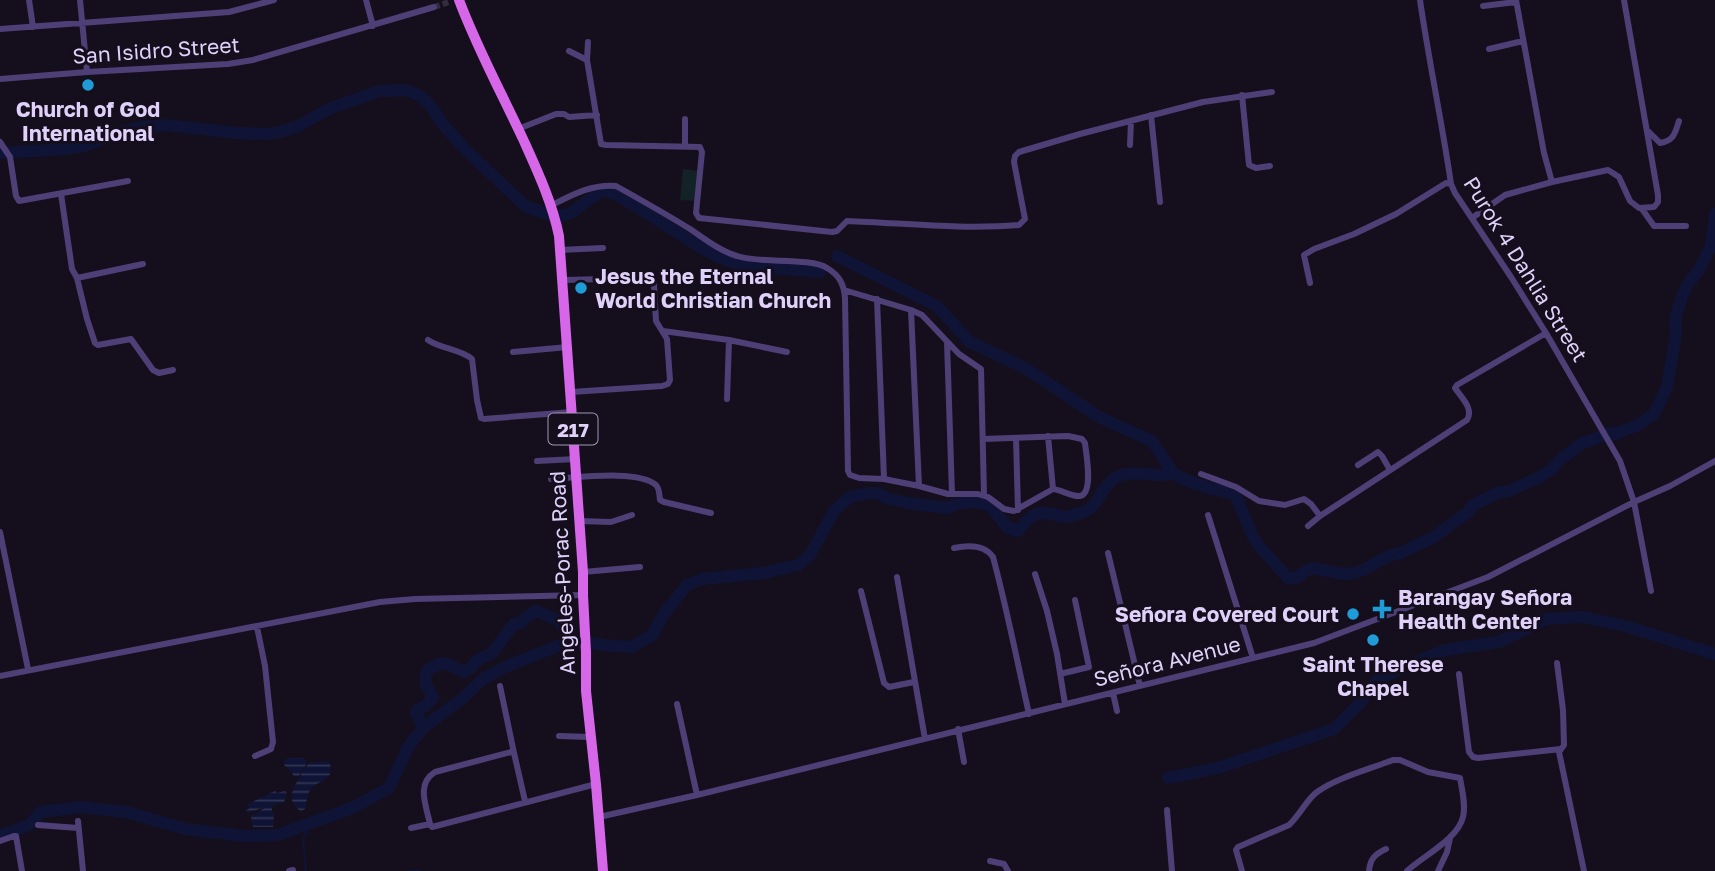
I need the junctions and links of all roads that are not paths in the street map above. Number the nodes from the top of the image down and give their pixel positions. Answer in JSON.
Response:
{"nodes":[{"id":1,"x":29,"y":0,"type":"edge"},
{"id":2,"x":80,"y":0,"type":"edge"},
{"id":3,"x":274,"y":0,"type":"edge"},
{"id":4,"x":366,"y":0,"type":"edge"},
{"id":5,"x":1420,"y":0,"type":"edge"},
{"id":6,"x":1624,"y":0,"type":"edge"},
{"id":7,"x":456,"y":1,"type":"edge"},
{"id":8,"x":1516,"y":1,"type":"edge"},
{"id":9,"x":1483,"y":6,"type":"dead end"},
{"id":10,"x":434,"y":7,"type":"tunnel mouth"},
{"id":11,"x":82,"y":24,"type":"junction"},
{"id":12,"x":373,"y":26,"type":"junction"},
{"id":13,"x":33,"y":27,"type":"junction"},
{"id":14,"x":0,"y":29,"type":"edge"},
{"id":15,"x":1523,"y":41,"type":"junction"},
{"id":16,"x":588,"y":42,"type":"dead end"},
{"id":17,"x":1489,"y":49,"type":"dead end"},
{"id":18,"x":569,"y":51,"type":"dead end"},
{"id":19,"x":587,"y":60,"type":"junction"},
{"id":20,"x":87,"y":72,"type":"junction"},
{"id":21,"x":0,"y":79,"type":"edge"},
{"id":22,"x":1272,"y":92,"type":"dead end"},
{"id":23,"x":1242,"y":95,"type":"junction"},
{"id":24,"x":597,"y":115,"type":"junction"},
{"id":25,"x":1151,"y":115,"type":"junction"},
{"id":26,"x":685,"y":119,"type":"dead end"},
{"id":27,"x":1131,"y":121,"type":"junction"},
{"id":28,"x":1679,"y":121,"type":"dead end"},
{"id":29,"x":518,"y":129,"type":"junction"},
{"id":30,"x":1647,"y":130,"type":"junction"},
{"id":31,"x":0,"y":142,"type":"edge"},
{"id":32,"x":685,"y":145,"type":"junction"},
{"id":33,"x":1130,"y":145,"type":"dead end"},
{"id":34,"x":1270,"y":166,"type":"dead end"},
{"id":35,"x":128,"y":181,"type":"dead end"},
{"id":36,"x":1552,"y":182,"type":"junction"},
{"id":37,"x":1451,"y":184,"type":"junction"},
{"id":38,"x":61,"y":194,"type":"junction"},
{"id":39,"x":1160,"y":202,"type":"dead end"},
{"id":40,"x":551,"y":208,"type":"junction"},
{"id":41,"x":1642,"y":209,"type":"junction"},
{"id":42,"x":1472,"y":218,"type":"junction"},
{"id":43,"x":1686,"y":226,"type":"dead end"},
{"id":44,"x":603,"y":248,"type":"dead end"},
{"id":45,"x":560,"y":250,"type":"junction"},
{"id":46,"x":144,"y":264,"type":"dead end"},
{"id":47,"x":77,"y":278,"type":"junction"},
{"id":48,"x":563,"y":280,"type":"junction"},
{"id":49,"x":1310,"y":283,"type":"dead end"},
{"id":50,"x":844,"y":290,"type":"junction"},
{"id":51,"x":877,"y":299,"type":"junction"},
{"id":52,"x":911,"y":310,"type":"junction"},
{"id":53,"x":663,"y":331,"type":"junction"},
{"id":54,"x":1545,"y":333,"type":"junction"},
{"id":55,"x":428,"y":340,"type":"dead end"},
{"id":56,"x":729,"y":340,"type":"junction"},
{"id":57,"x":947,"y":342,"type":"junction"},
{"id":58,"x":568,"y":347,"type":"junction"},
{"id":59,"x":513,"y":352,"type":"dead end"},
{"id":60,"x":787,"y":352,"type":"dead end"},
{"id":61,"x":173,"y":370,"type":"dead end"},
{"id":62,"x":571,"y":392,"type":"junction"},
{"id":63,"x":727,"y":399,"type":"dead end"},
{"id":64,"x":572,"y":412,"type":"junction"},
{"id":65,"x":1048,"y":436,"type":"junction"},
{"id":66,"x":1016,"y":438,"type":"junction"},
{"id":67,"x":982,"y":439,"type":"junction"},
{"id":68,"x":576,"y":459,"type":"junction"},
{"id":69,"x":537,"y":461,"type":"dead end"},
{"id":70,"x":1715,"y":461,"type":"edge"},
{"id":71,"x":1358,"y":466,"type":"dead end"},
{"id":72,"x":1390,"y":470,"type":"junction"},
{"id":73,"x":1201,"y":474,"type":"dead end"},
{"id":74,"x":577,"y":478,"type":"junction"},
{"id":75,"x":551,"y":479,"type":"dead end"},
{"id":76,"x":884,"y":479,"type":"junction"},
{"id":77,"x":919,"y":486,"type":"junction"},
{"id":78,"x":1053,"y":489,"type":"junction"},
{"id":79,"x":952,"y":494,"type":"junction"},
{"id":80,"x":984,"y":495,"type":"junction"},
{"id":81,"x":1634,"y":502,"type":"junction"},
{"id":82,"x":1018,"y":510,"type":"junction"},
{"id":83,"x":711,"y":513,"type":"dead end"},
{"id":84,"x":632,"y":515,"type":"dead end"},
{"id":85,"x":1208,"y":515,"type":"dead end"},
{"id":86,"x":1320,"y":516,"type":"junction"},
{"id":87,"x":580,"y":521,"type":"junction"},
{"id":88,"x":1308,"y":526,"type":"dead end"},
{"id":89,"x":0,"y":531,"type":"edge"},
{"id":90,"x":954,"y":548,"type":"dead end"},
{"id":91,"x":1108,"y":553,"type":"dead end"},
{"id":92,"x":639,"y":567,"type":"dead end"},
{"id":93,"x":583,"y":572,"type":"junction"},
{"id":94,"x":1035,"y":574,"type":"dead end"},
{"id":95,"x":897,"y":577,"type":"dead end"},
{"id":96,"x":1651,"y":591,"type":"dead end"},
{"id":97,"x":861,"y":592,"type":"dead end"},
{"id":98,"x":583,"y":595,"type":"junction"},
{"id":99,"x":1075,"y":600,"type":"dead end"},
{"id":100,"x":257,"y":627,"type":"junction"},
{"id":101,"x":1253,"y":658,"type":"junction"},
{"id":102,"x":1557,"y":663,"type":"dead end"},
{"id":103,"x":28,"y":669,"type":"junction"},
{"id":104,"x":1060,"y":674,"type":"junction"},
{"id":105,"x":1459,"y":674,"type":"dead end"},
{"id":106,"x":0,"y":676,"type":"edge"},
{"id":107,"x":914,"y":682,"type":"junction"},
{"id":108,"x":1140,"y":686,"type":"junction"},
{"id":109,"x":500,"y":687,"type":"dead end"},
{"id":110,"x":1113,"y":693,"type":"junction"},
{"id":111,"x":677,"y":704,"type":"dead end"},
{"id":112,"x":1065,"y":704,"type":"junction"},
{"id":113,"x":1117,"y":711,"type":"dead end"},
{"id":114,"x":1029,"y":714,"type":"junction"},
{"id":115,"x":958,"y":729,"type":"junction"},
{"id":116,"x":559,"y":736,"type":"dead end"},
{"id":117,"x":590,"y":737,"type":"junction"},
{"id":118,"x":925,"y":739,"type":"junction"},
{"id":119,"x":1561,"y":749,"type":"junction"},
{"id":120,"x":514,"y":753,"type":"junction"},
{"id":121,"x":255,"y":756,"type":"dead end"},
{"id":122,"x":964,"y":762,"type":"dead end"},
{"id":123,"x":596,"y":784,"type":"junction"},
{"id":124,"x":697,"y":795,"type":"junction"},
{"id":125,"x":525,"y":802,"type":"junction"},
{"id":126,"x":1167,"y":810,"type":"dead end"},
{"id":127,"x":599,"y":817,"type":"junction"},
{"id":128,"x":38,"y":825,"type":"dead end"},
{"id":129,"x":431,"y":825,"type":"junction"},
{"id":130,"x":411,"y":828,"type":"dead end"},
{"id":131,"x":1450,"y":838,"type":"junction"},
{"id":132,"x":0,"y":841,"type":"edge"},
{"id":133,"x":1386,"y":849,"type":"dead end"},
{"id":134,"x":990,"y":861,"type":"dead end"},
{"id":135,"x":22,"y":871,"type":"edge"},
{"id":136,"x":83,"y":871,"type":"edge"},
{"id":137,"x":603,"y":871,"type":"edge"},
{"id":138,"x":1008,"y":871,"type":"edge"},
{"id":139,"x":1172,"y":871,"type":"edge"},
{"id":140,"x":1242,"y":871,"type":"edge"},
{"id":141,"x":1369,"y":871,"type":"edge"},
{"id":142,"x":1407,"y":871,"type":"edge"},
{"id":143,"x":1438,"y":871,"type":"edge"},
{"id":144,"x":1584,"y":871,"type":"edge"}],
"edges":[{"from":1,"to":13,"type":"street"},
{"from":2,"to":11,"type":"street"},
{"from":3,"to":11,"type":"street"},
{"from":4,"to":12,"type":"street"},
{"from":5,"to":37,"type":"street","name":"Purok 4 Dahlia Street"},
{"from":6,"to":30,"type":"street"},
{"from":7,"to":29,"type":"main road","name":"Angeles-Porac Road","number":"217"},
{"from":8,"to":9,"type":"street"},
{"from":8,"to":15,"type":"street"},
{"from":10,"to":12,"type":"street","name":"San Isidro Street"},
{"from":11,"to":13,"type":"street"},
{"from":11,"to":20,"type":"street"},
{"from":12,"to":20,"type":"street","name":"San Isidro Street"},
{"from":13,"to":14,"type":"street"},
{"from":15,"to":17,"type":"street"},
{"from":15,"to":36,"type":"street"},
{"from":16,"to":19,"type":"street"},
{"from":18,"to":19,"type":"street"},
{"from":19,"to":24,"type":"street"},
{"from":20,"to":21,"type":"street","name":"San Isidro Street"},
{"from":22,"to":23,"type":"street"},
{"from":23,"to":25,"type":"street"},
{"from":23,"to":34,"type":"street"},
{"from":24,"to":29,"type":"street"},
{"from":24,"to":32,"type":"street"},
{"from":25,"to":27,"type":"street"},
{"from":25,"to":39,"type":"street"},
{"from":26,"to":32,"type":"street"},
{"from":27,"to":32,"type":"street"},
{"from":27,"to":33,"type":"street"},
{"from":28,"to":30,"type":"street"},
{"from":29,"to":40,"type":"main road","name":"Angeles-Porac Road","number":"217"},
{"from":30,"to":41,"type":"street"},
{"from":31,"to":38,"type":"street"},
{"from":35,"to":38,"type":"street"},
{"from":36,"to":41,"type":"street"},
{"from":36,"to":42,"type":"street"},
{"from":37,"to":42,"type":"street","name":"Purok 4 Dahlia Street"},
{"from":37,"to":49,"type":"street"},
{"from":38,"to":47,"type":"street"},
{"from":40,"to":45,"type":"main road","name":"Angeles-Porac Road","number":"217"},
{"from":40,"to":50,"type":"street"},
{"from":41,"to":43,"type":"street"},
{"from":42,"to":54,"type":"street","name":"Purok 4 Dahlia Street"},
{"from":44,"to":45,"type":"street"},
{"from":45,"to":48,"type":"main road","name":"Angeles-Porac Road","number":"217"},
{"from":46,"to":47,"type":"street"},
{"from":47,"to":61,"type":"street"},
{"from":48,"to":53,"type":"street"},
{"from":48,"to":58,"type":"main road","name":"Angeles-Porac Road","number":"217"},
{"from":50,"to":51,"type":"street"},
{"from":50,"to":76,"type":"street"},
{"from":51,"to":52,"type":"street"},
{"from":51,"to":76,"type":"street"},
{"from":52,"to":57,"type":"street"},
{"from":52,"to":77,"type":"street"},
{"from":53,"to":56,"type":"street"},
{"from":53,"to":62,"type":"street"},
{"from":54,"to":72,"type":"street"},
{"from":54,"to":81,"type":"street","name":"Purok 4 Dahlia Street"},
{"from":55,"to":64,"type":"street"},
{"from":56,"to":60,"type":"street"},
{"from":56,"to":63,"type":"street"},
{"from":57,"to":67,"type":"street"},
{"from":57,"to":79,"type":"street"},
{"from":58,"to":59,"type":"street"},
{"from":58,"to":62,"type":"main road","name":"Angeles-Porac Road","number":"217"},
{"from":62,"to":64,"type":"main road","name":"Angeles-Porac Road","number":"217"},
{"from":64,"to":68,"type":"main road","name":"Angeles-Porac Road","number":"217"},
{"from":65,"to":66,"type":"street"},
{"from":65,"to":78,"type":"street"},
{"from":65,"to":78,"type":"street"},
{"from":66,"to":67,"type":"street"},
{"from":66,"to":82,"type":"street"},
{"from":67,"to":80,"type":"street"},
{"from":68,"to":69,"type":"street"},
{"from":68,"to":74,"type":"main road","name":"Angeles-Porac Road","number":"217"},
{"from":70,"to":81,"type":"street","name":"Señora Avenue"},
{"from":71,"to":72,"type":"street"},
{"from":72,"to":86,"type":"street"},
{"from":73,"to":86,"type":"street"},
{"from":74,"to":75,"type":"street"},
{"from":74,"to":83,"type":"street"},
{"from":74,"to":87,"type":"main road","name":"Angeles-Porac Road","number":"217"},
{"from":76,"to":77,"type":"street"},
{"from":77,"to":79,"type":"street"},
{"from":78,"to":82,"type":"street"},
{"from":79,"to":80,"type":"street"},
{"from":80,"to":82,"type":"street"},
{"from":81,"to":96,"type":"street","name":"Purok 4 Dahlia Street"},
{"from":81,"to":101,"type":"street","name":"Señora Avenue"},
{"from":84,"to":87,"type":"street"},
{"from":85,"to":101,"type":"street"},
{"from":86,"to":88,"type":"street"},
{"from":87,"to":93,"type":"main road","name":"Angeles-Porac Road","number":"217"},
{"from":89,"to":103,"type":"street"},
{"from":90,"to":114,"type":"street"},
{"from":91,"to":108,"type":"street"},
{"from":92,"to":93,"type":"street"},
{"from":93,"to":98,"type":"main road","name":"Angeles-Porac Road","number":"217"},
{"from":94,"to":104,"type":"street"},
{"from":95,"to":107,"type":"street"},
{"from":97,"to":107,"type":"street"},
{"from":98,"to":100,"type":"street"},
{"from":98,"to":117,"type":"main road","name":"Angeles-Porac Road","number":"217"},
{"from":99,"to":104,"type":"street"},
{"from":100,"to":103,"type":"street"},
{"from":100,"to":121,"type":"street"},
{"from":101,"to":108,"type":"street","name":"Señora Avenue"},
{"from":102,"to":119,"type":"street"},
{"from":103,"to":106,"type":"street"},
{"from":104,"to":112,"type":"street"},
{"from":105,"to":119,"type":"street"},
{"from":107,"to":118,"type":"street"},
{"from":108,"to":110,"type":"street","name":"Señora Avenue"},
{"from":109,"to":120,"type":"street"},
{"from":110,"to":112,"type":"street","name":"Señora Avenue"},
{"from":110,"to":113,"type":"street"},
{"from":111,"to":124,"type":"street"},
{"from":112,"to":114,"type":"street","name":"Señora Avenue"},
{"from":114,"to":115,"type":"street","name":"Señora Avenue"},
{"from":115,"to":118,"type":"street","name":"Señora Avenue"},
{"from":115,"to":122,"type":"street"},
{"from":116,"to":117,"type":"street"},
{"from":117,"to":123,"type":"main road","name":"Angeles-Porac Road","number":"217"},
{"from":118,"to":124,"type":"street","name":"Señora Avenue"},
{"from":119,"to":144,"type":"street"},
{"from":120,"to":125,"type":"street"},
{"from":120,"to":129,"type":"street"},
{"from":123,"to":125,"type":"street"},
{"from":123,"to":127,"type":"main road","name":"Angeles-Porac Road","number":"217"},
{"from":124,"to":127,"type":"street","name":"Señora Avenue"},
{"from":125,"to":129,"type":"street"},
{"from":126,"to":139,"type":"street"},
{"from":127,"to":137,"type":"main road","name":"Angeles-Porac Road","number":"217"},
{"from":128,"to":136,"type":"street"},
{"from":129,"to":130,"type":"street"},
{"from":131,"to":140,"type":"street"},
{"from":131,"to":142,"type":"street"},
{"from":131,"to":143,"type":"street"},
{"from":132,"to":135,"type":"street"},
{"from":133,"to":141,"type":"street"},
{"from":134,"to":138,"type":"street"}]}
